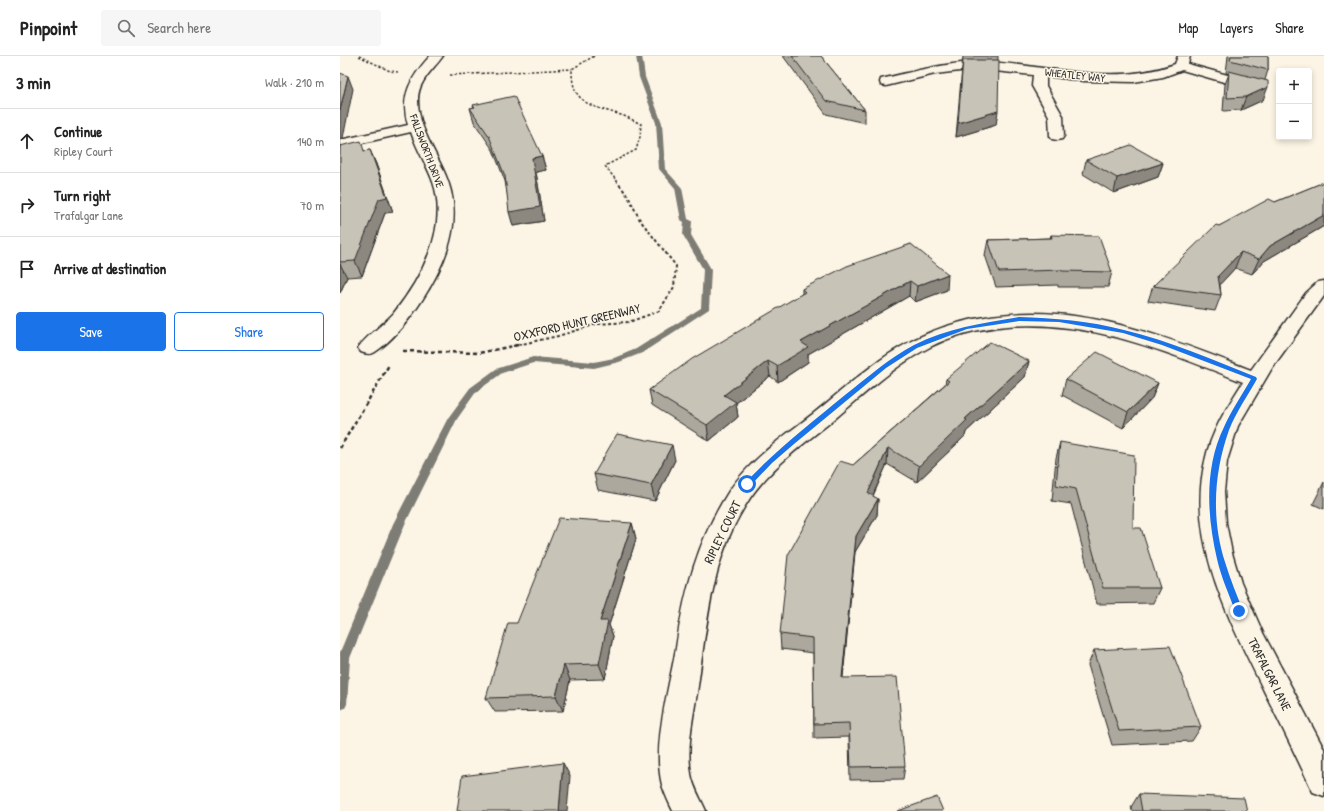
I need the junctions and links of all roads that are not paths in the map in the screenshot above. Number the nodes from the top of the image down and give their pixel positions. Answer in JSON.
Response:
{"nodes":[{"id":1,"x":437,"y":56,"type":"edge"},
{"id":2,"x":1182,"y":61,"type":"edge"},
{"id":3,"x":1040,"y":71,"type":"junction"},
{"id":4,"x":886,"y":82,"type":"dead end"},
{"id":5,"x":1262,"y":89,"type":"edge"},
{"id":6,"x":416,"y":127,"type":"junction"},
{"id":7,"x":1057,"y":136,"type":"dead end"},
{"id":8,"x":340,"y":144,"type":"edge"},
{"id":9,"x":1324,"y":286,"type":"edge"},
{"id":10,"x":368,"y":348,"type":"dead end"},
{"id":11,"x":1254,"y":379,"type":"junction"},
{"id":12,"x":1324,"y":781,"type":"edge"},
{"id":13,"x":690,"y":811,"type":"edge"}],
"edges":[{"from":1,"to":6,"type":"street","name":"FALLSWORTH DRIVE"},
{"from":2,"to":3,"type":"street","name":"WHEATLEY WAY"},
{"from":2,"to":5,"type":"street"},
{"from":3,"to":4,"type":"street","name":"WHEATLEY WAY"},
{"from":3,"to":7,"type":"street"},
{"from":6,"to":8,"type":"street"},
{"from":6,"to":10,"type":"street","name":"FALLSWORTH DRIVE"},
{"from":9,"to":11,"type":"street","name":"TRAFALGAR LANE"},
{"from":11,"to":12,"type":"street","name":"TRAFALGAR LANE"},
{"from":11,"to":13,"type":"street","name":"RIPLEY COURT"}]}
